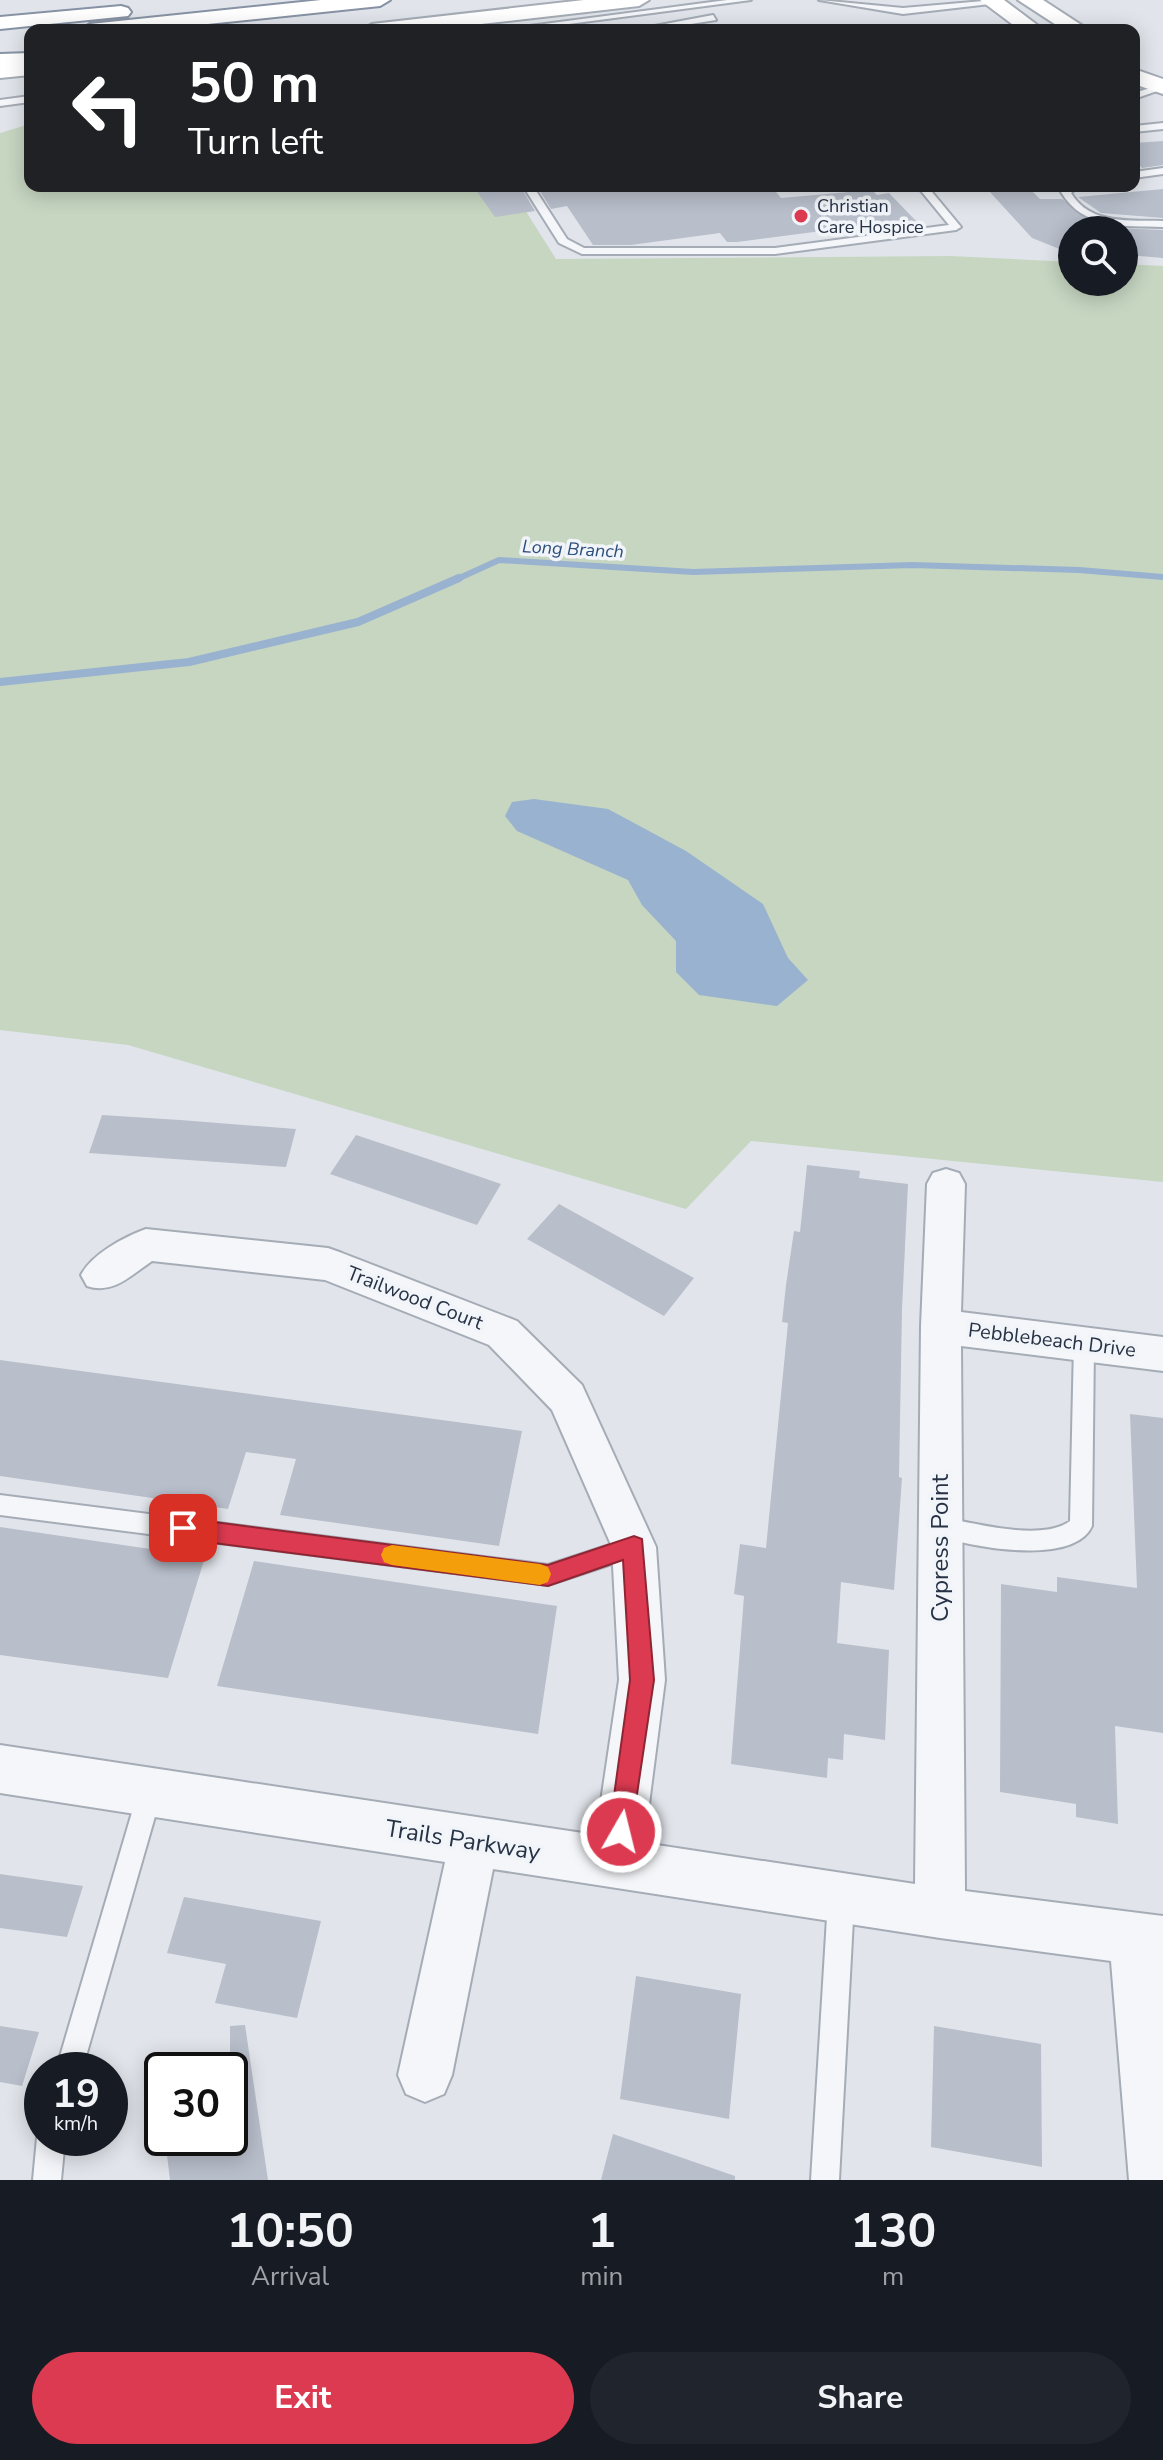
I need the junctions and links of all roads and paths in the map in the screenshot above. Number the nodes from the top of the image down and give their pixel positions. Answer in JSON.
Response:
{"nodes":[{"id":1,"x":22,"y":0,"type":"edge"},
{"id":2,"x":235,"y":0,"type":"edge"},
{"id":3,"x":380,"y":0,"type":"edge"},
{"id":4,"x":639,"y":0,"type":"edge"},
{"id":5,"x":747,"y":0,"type":"edge"},
{"id":6,"x":823,"y":0,"type":"edge"},
{"id":7,"x":1019,"y":0,"type":"edge"},
{"id":8,"x":1028,"y":0,"type":"edge"},
{"id":9,"x":0,"y":2,"type":"edge"},
{"id":10,"x":992,"y":2,"type":"edge"},
{"id":11,"x":916,"y":11,"type":"junction"},
{"id":12,"x":713,"y":18,"type":"dead end"},
{"id":13,"x":0,"y":23,"type":"edge"},
{"id":14,"x":923,"y":23,"type":"dead end"},
{"id":15,"x":148,"y":24,"type":"edge"},
{"id":16,"x":430,"y":24,"type":"edge"},
{"id":17,"x":551,"y":24,"type":"edge"},
{"id":18,"x":659,"y":24,"type":"edge"},
{"id":19,"x":1025,"y":24,"type":"edge"},
{"id":20,"x":1069,"y":24,"type":"edge"},
{"id":21,"x":24,"y":37,"type":"edge"},
{"id":22,"x":0,"y":39,"type":"edge"},
{"id":23,"x":24,"y":59,"type":"edge"},
{"id":24,"x":0,"y":61,"type":"edge"},
{"id":25,"x":1140,"y":62,"type":"edge"},
{"id":26,"x":24,"y":69,"type":"edge"},
{"id":27,"x":0,"y":71,"type":"edge"},
{"id":28,"x":1140,"y":77,"type":"edge"},
{"id":29,"x":1163,"y":82,"type":"edge"},
{"id":30,"x":1140,"y":93,"type":"edge"},
{"id":31,"x":24,"y":100,"type":"edge"},
{"id":32,"x":0,"y":103,"type":"edge"},
{"id":33,"x":1163,"y":126,"type":"edge"},
{"id":34,"x":1140,"y":128,"type":"edge"},
{"id":35,"x":1163,"y":171,"type":"edge"},
{"id":36,"x":1140,"y":174,"type":"edge"},
{"id":37,"x":532,"y":192,"type":"edge"},
{"id":38,"x":927,"y":192,"type":"edge"},
{"id":39,"x":1066,"y":192,"type":"edge"},
{"id":40,"x":1163,"y":224,"type":"edge"},
{"id":41,"x":946,"y":1184,"type":"dead end"},
{"id":42,"x":101,"y":1275,"type":"dead end"},
{"id":43,"x":941,"y":1326,"type":"junction"},
{"id":44,"x":1084,"y":1344,"type":"junction"},
{"id":45,"x":1163,"y":1354,"type":"edge"},
{"id":46,"x":0,"y":1505,"type":"edge"},
{"id":47,"x":940,"y":1527,"type":"junction"},
{"id":48,"x":634,"y":1547,"type":"junction"},
{"id":49,"x":0,"y":1769,"type":"edge"},
{"id":50,"x":151,"y":1790,"type":"junction"},
{"id":51,"x":474,"y":1842,"type":"junction"},
{"id":52,"x":617,"y":1863,"type":"junction"},
{"id":53,"x":842,"y":1898,"type":"junction"},
{"id":54,"x":940,"y":1913,"type":"junction"},
{"id":55,"x":1149,"y":1940,"type":"edge"},
{"id":56,"x":74,"y":2052,"type":"edge"},
{"id":57,"x":425,"y":2075,"type":"dead end"},
{"id":58,"x":49,"y":2156,"type":"edge"},
{"id":59,"x":47,"y":2180,"type":"edge"},
{"id":60,"x":825,"y":2180,"type":"edge"},
{"id":61,"x":1157,"y":2180,"type":"edge"}],
"edges":[{"from":1,"to":9,"type":"main road"},
{"from":2,"to":13,"type":"main road"},
{"from":3,"to":15,"type":"main road"},
{"from":4,"to":16,"type":"main road"},
{"from":5,"to":17,"type":"lane"},
{"from":6,"to":11,"type":"lane"},
{"from":7,"to":10,"type":"main road"},
{"from":8,"to":20,"type":"main road"},
{"from":10,"to":11,"type":"lane"},
{"from":10,"to":19,"type":"main road"},
{"from":11,"to":14,"type":"lane"},
{"from":12,"to":18,"type":"lane"},
{"from":21,"to":22,"type":"main road"},
{"from":23,"to":24,"type":"main road"},
{"from":25,"to":29,"type":"main road"},
{"from":26,"to":27,"type":"main road"},
{"from":28,"to":29,"type":"main road"},
{"from":29,"to":30,"type":"lane"},
{"from":31,"to":32,"type":"lane"},
{"from":33,"to":34,"type":"lane"},
{"from":35,"to":36,"type":"lane"},
{"from":37,"to":38,"type":"lane"},
{"from":39,"to":40,"type":"lane"},
{"from":41,"to":43,"type":"street","name":"Cypress Point"},
{"from":42,"to":48,"type":"street","name":"Trailwood Court"},
{"from":43,"to":44,"type":"street","name":"Pebblebeach Drive"},
{"from":43,"to":47,"type":"street","name":"Cypress Point"},
{"from":44,"to":45,"type":"street","name":"Pebblebeach Drive"},
{"from":44,"to":47,"type":"lane"},
{"from":46,"to":48,"type":"lane"},
{"from":47,"to":54,"type":"street","name":"Cypress Point"},
{"from":48,"to":52,"type":"street","name":"Trailwood Court"},
{"from":49,"to":50,"type":"street","name":"Trails Parkway"},
{"from":50,"to":51,"type":"street","name":"Trails Parkway"},
{"from":50,"to":56,"type":"lane"},
{"from":51,"to":52,"type":"street","name":"Trails Parkway"},
{"from":51,"to":57,"type":"street"},
{"from":52,"to":53,"type":"street","name":"Trails Parkway"},
{"from":53,"to":54,"type":"street","name":"Trails Parkway"},
{"from":53,"to":60,"type":"lane"},
{"from":54,"to":55,"type":"street","name":"Trails Parkway"},
{"from":55,"to":61,"type":"street"},
{"from":58,"to":59,"type":"lane"}]}
